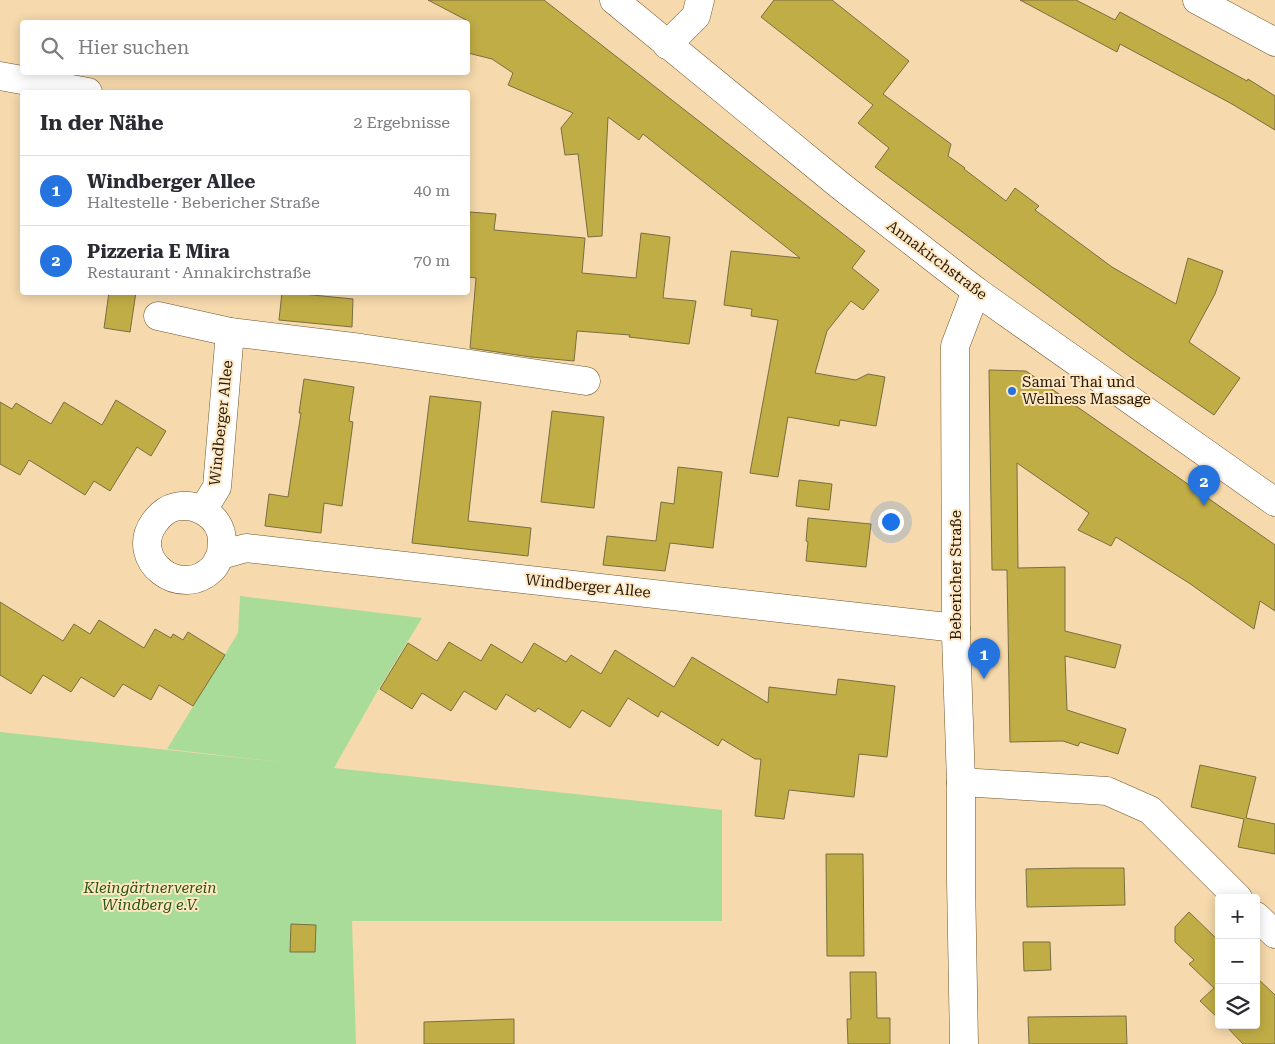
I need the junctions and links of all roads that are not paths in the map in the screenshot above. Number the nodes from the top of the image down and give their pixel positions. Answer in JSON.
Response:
{"nodes":[{"id":1,"x":614,"y":0,"type":"edge"},
{"id":2,"x":700,"y":0,"type":"edge"},
{"id":3,"x":1197,"y":0,"type":"edge"},
{"id":4,"x":1275,"y":42,"type":"edge"},
{"id":5,"x":667,"y":45,"type":"junction"},
{"id":6,"x":0,"y":76,"type":"edge"},
{"id":7,"x":77,"y":90,"type":"edge"},
{"id":8,"x":976,"y":291,"type":"junction"},
{"id":9,"x":158,"y":316,"type":"dead end"},
{"id":10,"x":230,"y":332,"type":"junction"},
{"id":11,"x":586,"y":381,"type":"dead end"},
{"id":12,"x":1275,"y":502,"type":"edge"},
{"id":13,"x":203,"y":510,"type":"junction"},
{"id":14,"x":221,"y":555,"type":"junction"},
{"id":15,"x":956,"y":628,"type":"junction"},
{"id":16,"x":961,"y":782,"type":"junction"},
{"id":17,"x":1234,"y":894,"type":"edge"},
{"id":18,"x":1260,"y":920,"type":"edge"},
{"id":19,"x":1275,"y":934,"type":"edge"},
{"id":20,"x":964,"y":1044,"type":"edge"}],
"edges":[{"from":1,"to":5,"type":"street","name":"Annakirchstraße"},
{"from":2,"to":5,"type":"street"},
{"from":3,"to":4,"type":"street"},
{"from":5,"to":8,"type":"street","name":"Annakirchstraße"},
{"from":6,"to":7,"type":"street"},
{"from":8,"to":12,"type":"street","name":"Annakirchstraße"},
{"from":8,"to":15,"type":"street","name":"Bebericher Straße"},
{"from":9,"to":10,"type":"street"},
{"from":10,"to":11,"type":"street"},
{"from":10,"to":13,"type":"street","name":"Windberger Allee"},
{"from":13,"to":14,"type":"street"},
{"from":13,"to":14,"type":"street"},
{"from":14,"to":15,"type":"street","name":"Windberger Allee"},
{"from":15,"to":16,"type":"street","name":"Bebericher Straße"},
{"from":16,"to":17,"type":"street"},
{"from":16,"to":20,"type":"street","name":"Bebericher Straße"},
{"from":18,"to":19,"type":"street"}]}
